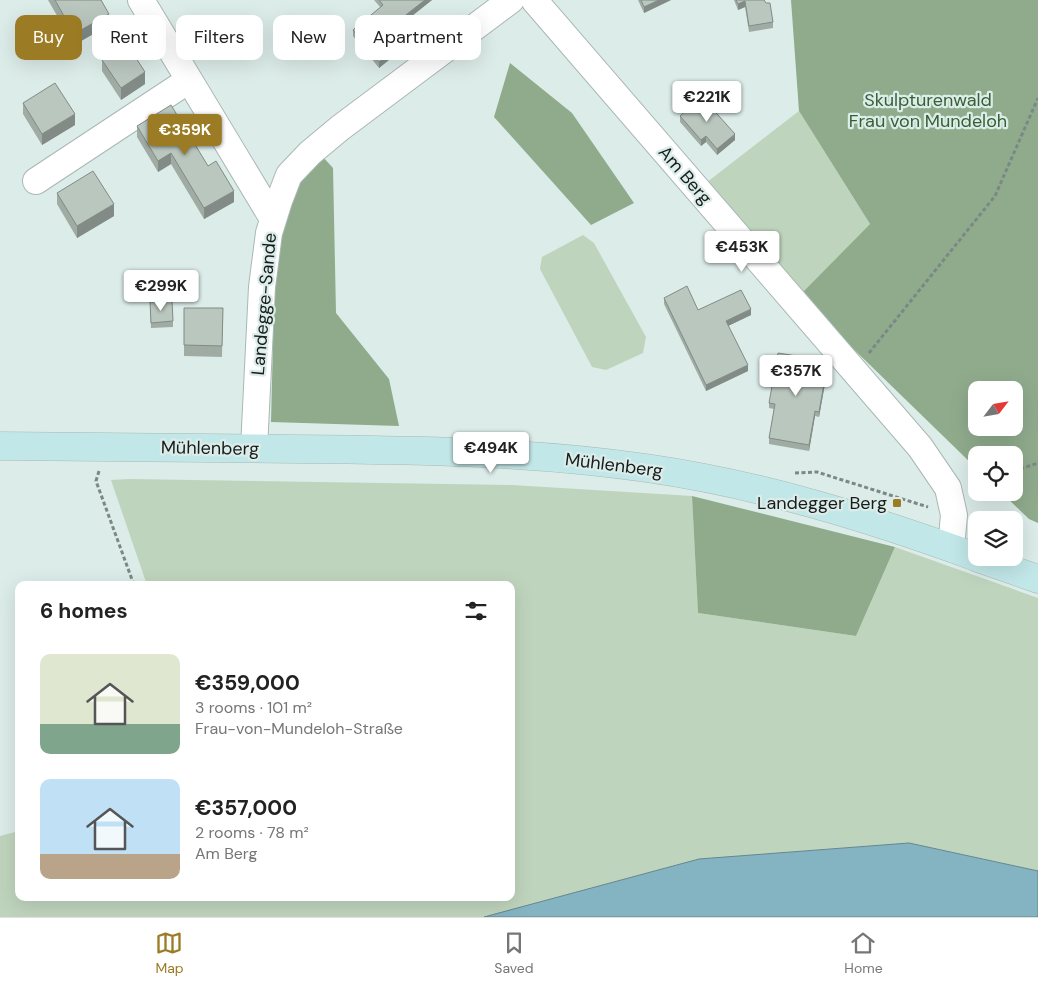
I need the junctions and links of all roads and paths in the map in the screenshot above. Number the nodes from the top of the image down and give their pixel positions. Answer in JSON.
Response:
{"nodes":[{"id":1,"x":141,"y":0,"type":"edge"},
{"id":2,"x":511,"y":0,"type":"edge"},
{"id":3,"x":534,"y":0,"type":"edge"},
{"id":4,"x":190,"y":80,"type":"junction"},
{"id":5,"x":1038,"y":98,"type":"edge"},
{"id":6,"x":36,"y":181,"type":"dead end"},
{"id":7,"x":273,"y":219,"type":"junction"},
{"id":8,"x":854,"y":371,"type":"junction"},
{"id":9,"x":0,"y":446,"type":"edge"},
{"id":10,"x":106,"y":447,"type":"junction"},
{"id":11,"x":254,"y":448,"type":"junction"},
{"id":12,"x":1038,"y":463,"type":"edge"},
{"id":13,"x":1023,"y":468,"type":"edge"},
{"id":14,"x":817,"y":472,"type":"dead end"},
{"id":15,"x":954,"y":515,"type":"junction"},
{"id":16,"x":968,"y":551,"type":"edge"},
{"id":17,"x":968,"y":554,"type":"edge"},
{"id":18,"x":1002,"y":566,"type":"edge"},
{"id":19,"x":1038,"y":579,"type":"edge"},
{"id":20,"x":133,"y":581,"type":"edge"}],
"edges":[{"from":1,"to":4,"type":"street"},
{"from":2,"to":7,"type":"street","name":"Landegge-Sande"},
{"from":3,"to":8,"type":"street","name":"Am Berg"},
{"from":4,"to":6,"type":"street"},
{"from":4,"to":7,"type":"street"},
{"from":5,"to":8,"type":"path"},
{"from":7,"to":11,"type":"street","name":"Landegge-Sande"},
{"from":8,"to":15,"type":"street","name":"Am Berg"},
{"from":9,"to":10,"type":"main road","name":"Mühlenberg"},
{"from":10,"to":11,"type":"main road","name":"Mühlenberg"},
{"from":10,"to":20,"type":"path"},
{"from":11,"to":17,"type":"main road","name":"Mühlenberg"},
{"from":12,"to":13,"type":"path"},
{"from":14,"to":15,"type":"path"},
{"from":15,"to":16,"type":"street","name":"Am Berg"},
{"from":18,"to":19,"type":"main road","name":"Mühlenberg"}]}
